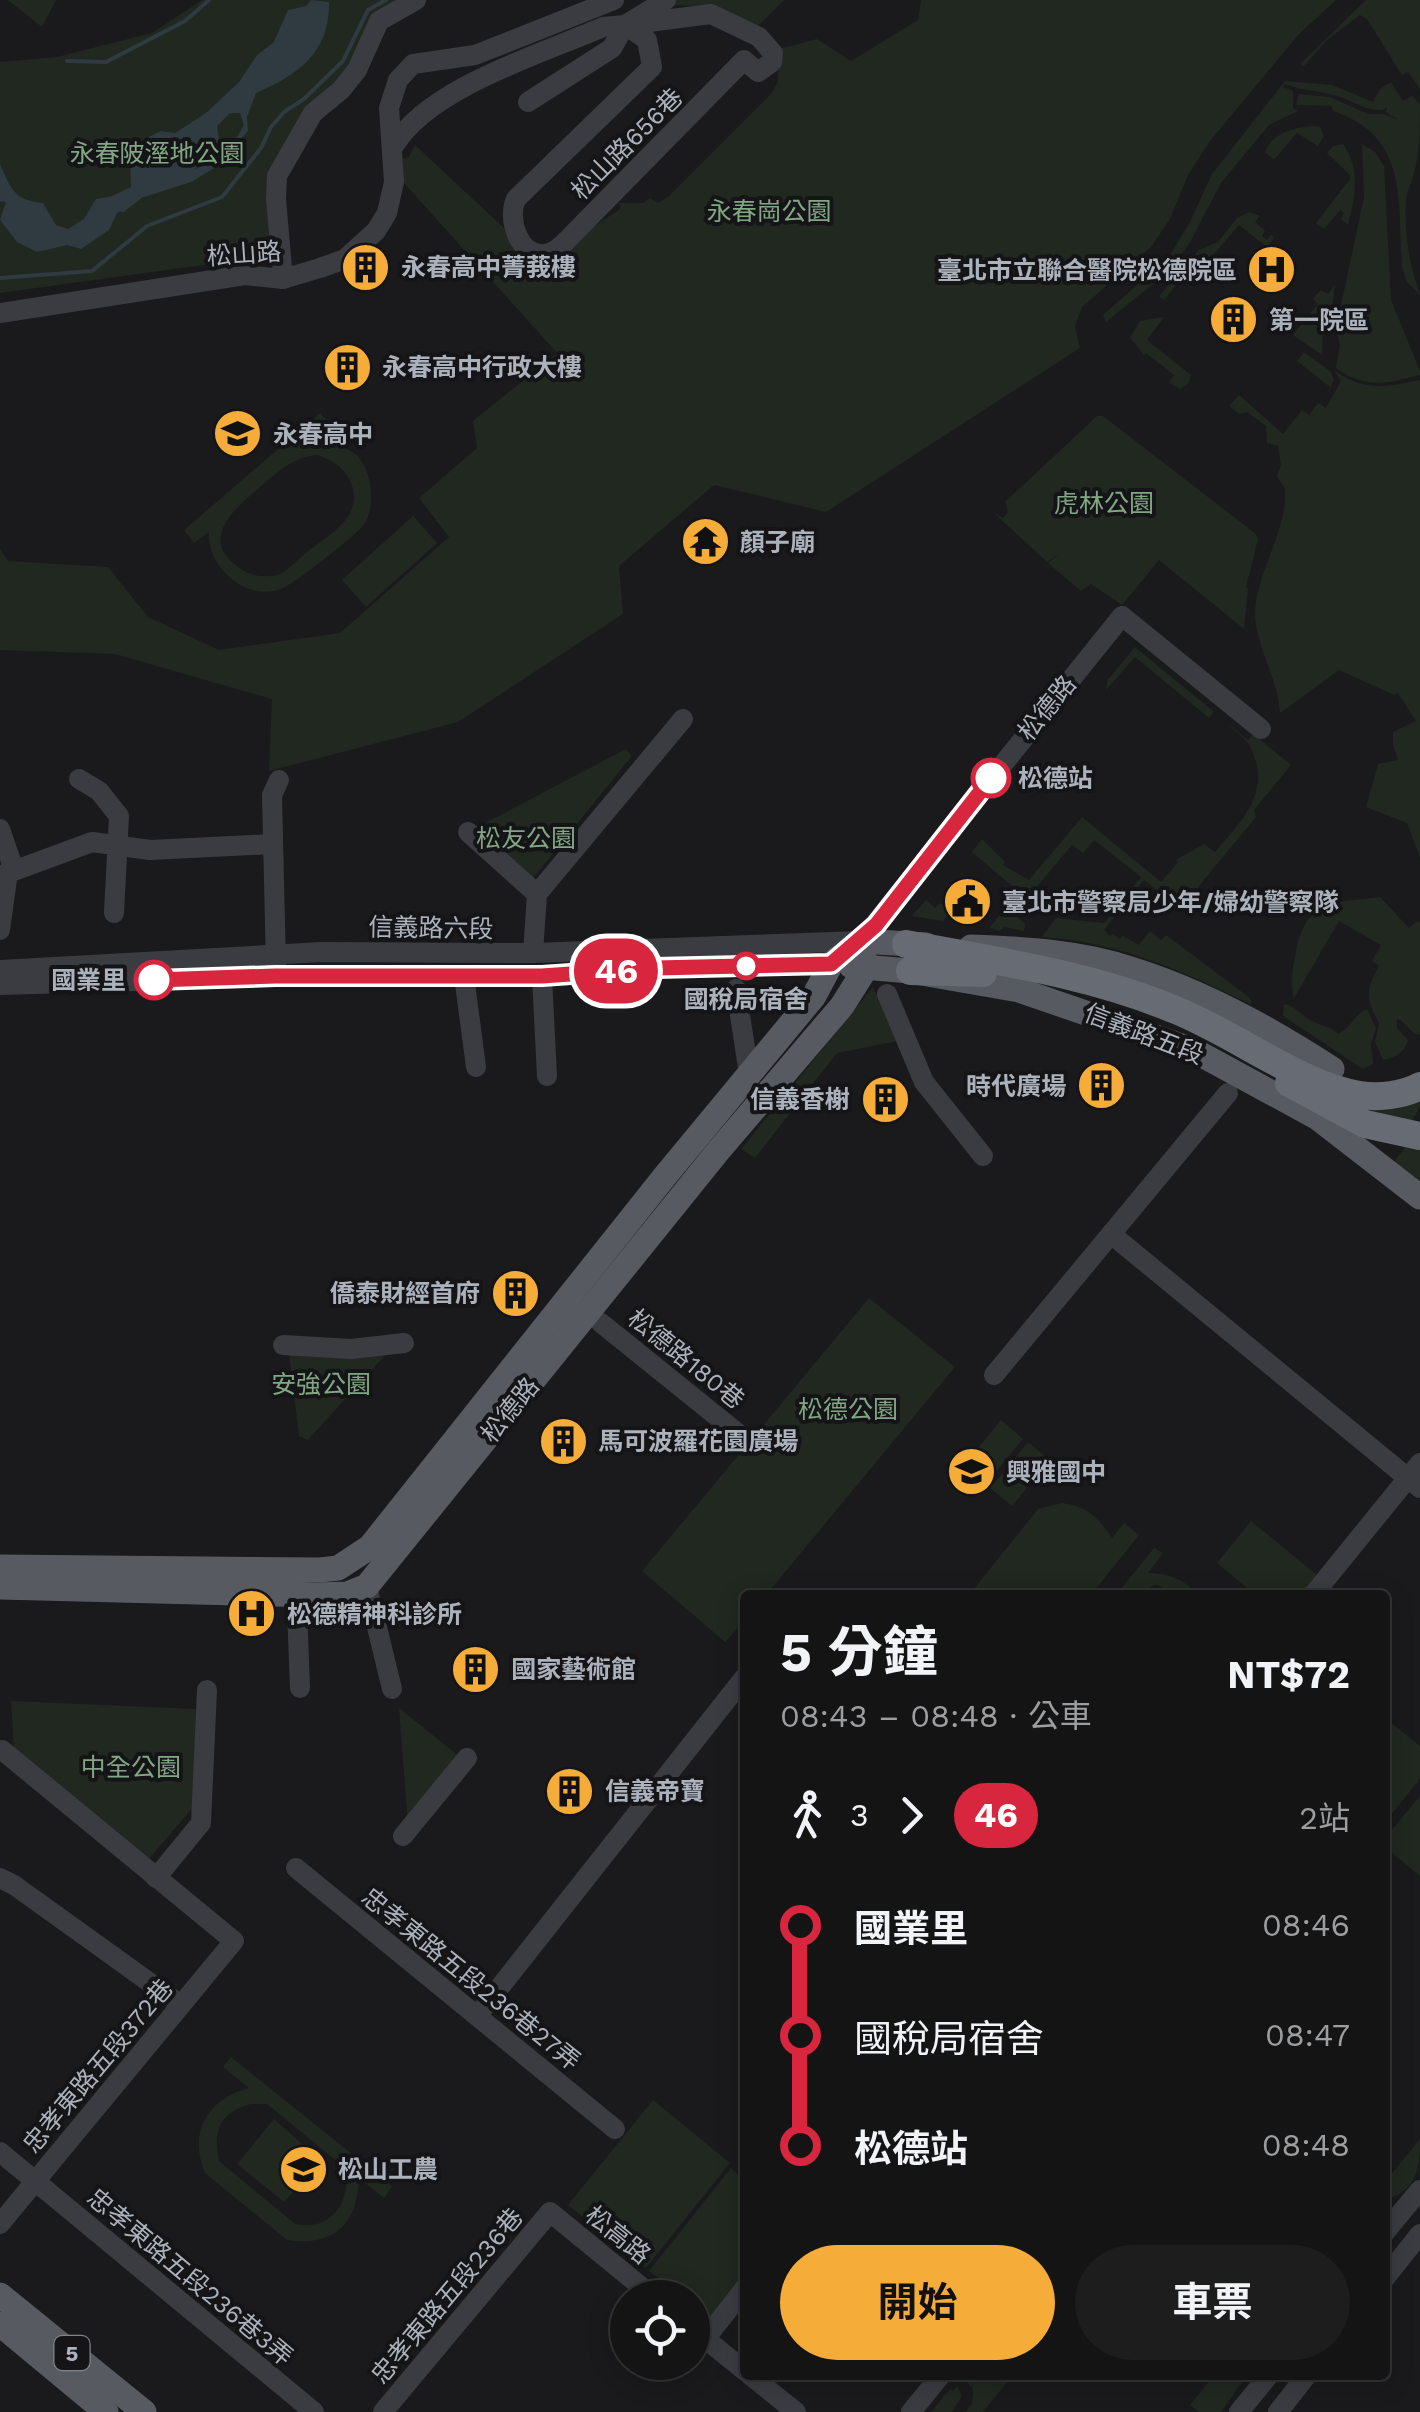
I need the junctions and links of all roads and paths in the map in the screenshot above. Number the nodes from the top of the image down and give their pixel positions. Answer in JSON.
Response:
{"nodes":[{"id":1,"x":416,"y":0,"type":"edge"},
{"id":2,"x":614,"y":0,"type":"edge"},
{"id":3,"x":655,"y":17,"type":"edge"},
{"id":4,"x":625,"y":25,"type":"junction"},
{"id":5,"x":528,"y":102,"type":"dead end"},
{"id":6,"x":394,"y":146,"type":"junction"},
{"id":7,"x":283,"y":279,"type":"junction"},
{"id":8,"x":0,"y":312,"type":"edge"},
{"id":9,"x":683,"y":719,"type":"dead end"},
{"id":10,"x":1261,"y":729,"type":"dead end"},
{"id":11,"x":79,"y":779,"type":"dead end"},
{"id":12,"x":279,"y":780,"type":"dead end"},
{"id":13,"x":0,"y":829,"type":"edge"},
{"id":14,"x":468,"y":832,"type":"dead end"},
{"id":15,"x":273,"y":844,"type":"junction"},
{"id":16,"x":117,"y":848,"type":"junction"},
{"id":17,"x":8,"y":873,"type":"edge"},
{"id":18,"x":537,"y":894,"type":"junction"},
{"id":19,"x":114,"y":913,"type":"dead end"},
{"id":20,"x":0,"y":930,"type":"edge"},
{"id":21,"x":861,"y":941,"type":"junction"},
{"id":22,"x":276,"y":954,"type":"junction"},
{"id":23,"x":533,"y":954,"type":"junction"},
{"id":24,"x":908,"y":957,"type":"junction"},
{"id":25,"x":831,"y":964,"type":"junction"},
{"id":26,"x":866,"y":968,"type":"junction"},
{"id":27,"x":0,"y":970,"type":"edge"},
{"id":28,"x":275,"y":976,"type":"junction"},
{"id":29,"x":464,"y":976,"type":"junction"},
{"id":30,"x":542,"y":976,"type":"junction"},
{"id":31,"x":0,"y":985,"type":"edge"},
{"id":32,"x":736,"y":989,"type":"dead end"},
{"id":33,"x":887,"y":994,"type":"dead end"},
{"id":34,"x":476,"y":1067,"type":"dead end"},
{"id":35,"x":1332,"y":1069,"type":"dead end"},
{"id":36,"x":749,"y":1074,"type":"junction"},
{"id":37,"x":546,"y":1076,"type":"dead end"},
{"id":38,"x":1420,"y":1086,"type":"edge"},
{"id":39,"x":1228,"y":1094,"type":"dead end"},
{"id":40,"x":1420,"y":1136,"type":"edge"},
{"id":41,"x":984,"y":1156,"type":"dead end"},
{"id":42,"x":1420,"y":1197,"type":"edge"},
{"id":43,"x":1111,"y":1234,"type":"junction"},
{"id":44,"x":601,"y":1323,"type":"dead end"},
{"id":45,"x":404,"y":1342,"type":"dead end"},
{"id":46,"x":282,"y":1345,"type":"dead end"},
{"id":47,"x":994,"y":1375,"type":"dead end"},
{"id":48,"x":740,"y":1435,"type":"dead end"},
{"id":49,"x":1416,"y":1476,"type":"edge"},
{"id":50,"x":0,"y":1567,"type":"edge"},
{"id":51,"x":296,"y":1582,"type":"junction"},
{"id":52,"x":367,"y":1586,"type":"junction"},
{"id":53,"x":0,"y":1587,"type":"edge"},
{"id":54,"x":1317,"y":1590,"type":"edge"},
{"id":55,"x":740,"y":1683,"type":"edge"},
{"id":56,"x":300,"y":1688,"type":"dead end"},
{"id":57,"x":392,"y":1689,"type":"dead end"},
{"id":58,"x":207,"y":1690,"type":"dead end"},
{"id":59,"x":1,"y":1747,"type":"edge"},
{"id":60,"x":467,"y":1758,"type":"dead end"},
{"id":61,"x":403,"y":1836,"type":"dead end"},
{"id":62,"x":296,"y":1868,"type":"dead end"},
{"id":63,"x":0,"y":1878,"type":"edge"},
{"id":64,"x":156,"y":1878,"type":"junction"},
{"id":65,"x":181,"y":2005,"type":"junction"},
{"id":66,"x":477,"y":2016,"type":"junction"},
{"id":67,"x":615,"y":2129,"type":"dead end"},
{"id":68,"x":0,"y":2152,"type":"edge"},
{"id":69,"x":35,"y":2181,"type":"junction"},
{"id":70,"x":1420,"y":2190,"type":"edge"},
{"id":71,"x":550,"y":2212,"type":"joint"},
{"id":72,"x":0,"y":2224,"type":"edge"},
{"id":73,"x":1390,"y":2226,"type":"edge"},
{"id":74,"x":1420,"y":2234,"type":"edge"},
{"id":75,"x":1390,"y":2272,"type":"edge"},
{"id":76,"x":633,"y":2280,"type":"edge"},
{"id":77,"x":740,"y":2293,"type":"edge"},
{"id":78,"x":0,"y":2295,"type":"edge"},
{"id":79,"x":710,"y":2322,"type":"edge"},
{"id":80,"x":0,"y":2324,"type":"edge"},
{"id":81,"x":710,"y":2342,"type":"edge"},
{"id":82,"x":740,"y":2366,"type":"edge"},
{"id":83,"x":757,"y":2380,"type":"edge"},
{"id":84,"x":937,"y":2380,"type":"edge"},
{"id":85,"x":1265,"y":2380,"type":"edge"},
{"id":86,"x":1303,"y":2380,"type":"edge"},
{"id":87,"x":106,"y":2412,"type":"edge"},
{"id":88,"x":144,"y":2412,"type":"edge"},
{"id":89,"x":314,"y":2412,"type":"edge"},
{"id":90,"x":383,"y":2412,"type":"edge"},
{"id":91,"x":796,"y":2412,"type":"edge"},
{"id":92,"x":911,"y":2412,"type":"edge"},
{"id":93,"x":1238,"y":2412,"type":"edge"},
{"id":94,"x":1278,"y":2412,"type":"edge"}],
"edges":[{"from":1,"to":7,"type":"street"},
{"from":2,"to":6,"type":"street","name":"松山路"},
{"from":3,"to":3,"type":"street","name":"松山路656巷"},
{"from":3,"to":4,"type":"street"},
{"from":3,"to":4,"type":"street"},
{"from":4,"to":5,"type":"street"},
{"from":4,"to":6,"type":"street"},
{"from":6,"to":7,"type":"street","name":"松山路"},
{"from":7,"to":8,"type":"street","name":"松山路"},
{"from":9,"to":18,"type":"street"},
{"from":10,"to":21,"type":"street","name":"松德路"},
{"from":11,"to":16,"type":"street"},
{"from":12,"to":15,"type":"street"},
{"from":13,"to":17,"type":"street"},
{"from":14,"to":18,"type":"street"},
{"from":15,"to":16,"type":"street"},
{"from":15,"to":22,"type":"street"},
{"from":16,"to":17,"type":"street"},
{"from":16,"to":19,"type":"street"},
{"from":17,"to":20,"type":"street"},
{"from":18,"to":23,"type":"street"},
{"from":21,"to":23,"type":"street","name":"信義路六段"},
{"from":21,"to":24,"type":"main road","name":"信義路五段"},
{"from":21,"to":25,"type":"main road","name":"松德路"},
{"from":21,"to":26,"type":"main road"},
{"from":22,"to":23,"type":"street","name":"信義路六段"},
{"from":22,"to":27,"type":"street","name":"信義路六段"},
{"from":22,"to":28,"type":"street"},
{"from":24,"to":26,"type":"main road","name":"信義路五段"},
{"from":24,"to":35,"type":"main road","name":"信義路五段"},
{"from":24,"to":38,"type":"highway"},
{"from":24,"to":40,"type":"highway","bridge":true},
{"from":24,"to":42,"type":"main road","name":"信義路五段"},
{"from":25,"to":26,"type":"main road","name":"信義路五段"},
{"from":25,"to":30,"type":"street","name":"信義路六段"},
{"from":25,"to":36,"type":"main road","name":"松德路"},
{"from":26,"to":52,"type":"main road","name":"松德路"},
{"from":28,"to":29,"type":"street","name":"信義路六段"},
{"from":28,"to":31,"type":"street","name":"信義路六段"},
{"from":29,"to":30,"type":"street","name":"信義路六段"},
{"from":29,"to":34,"type":"street"},
{"from":30,"to":37,"type":"street"},
{"from":32,"to":36,"type":"street"},
{"from":33,"to":41,"type":"street"},
{"from":36,"to":51,"type":"main road","name":"松德路"},
{"from":39,"to":43,"type":"street"},
{"from":43,"to":47,"type":"street"},
{"from":43,"to":49,"type":"street"},
{"from":44,"to":48,"type":"street","name":"松德路180巷"},
{"from":45,"to":46,"type":"street"},
{"from":49,"to":54,"type":"street"},
{"from":50,"to":51,"type":"main road","name":"松德路"},
{"from":51,"to":52,"type":"main road","name":"松德路"},
{"from":51,"to":53,"type":"main road","name":"松德路"},
{"from":51,"to":56,"type":"street"},
{"from":52,"to":57,"type":"street"},
{"from":55,"to":66,"type":"street"},
{"from":58,"to":64,"type":"street"},
{"from":59,"to":64,"type":"street"},
{"from":60,"to":61,"type":"street"},
{"from":62,"to":66,"type":"street","name":"忠孝東路五段236巷27弄"},
{"from":63,"to":65,"type":"street"},
{"from":64,"to":65,"type":"street","name":"忠孝東路五段372巷"},
{"from":65,"to":69,"type":"street","name":"忠孝東路五段372巷"},
{"from":66,"to":67,"type":"street","name":"忠孝東路五段236巷27弄"},
{"from":68,"to":69,"type":"street","name":"忠孝東路五段236巷3弄"},
{"from":69,"to":72,"type":"street","name":"忠孝東路五段372巷"},
{"from":69,"to":89,"type":"street","name":"忠孝東路五段236巷3弄"},
{"from":70,"to":73,"type":"street"},
{"from":71,"to":76,"type":"street","name":"松高路"},
{"from":71,"to":90,"type":"street","name":"忠孝東路五段236巷"},
{"from":74,"to":75,"type":"street"},
{"from":77,"to":79,"type":"street"},
{"from":78,"to":88,"type":"main road","number":"5"},
{"from":80,"to":87,"type":"main road","number":"5"},
{"from":81,"to":82,"type":"street"},
{"from":83,"to":91,"type":"street"},
{"from":84,"to":92,"type":"street"},
{"from":85,"to":93,"type":"street"},
{"from":86,"to":94,"type":"street"}]}
